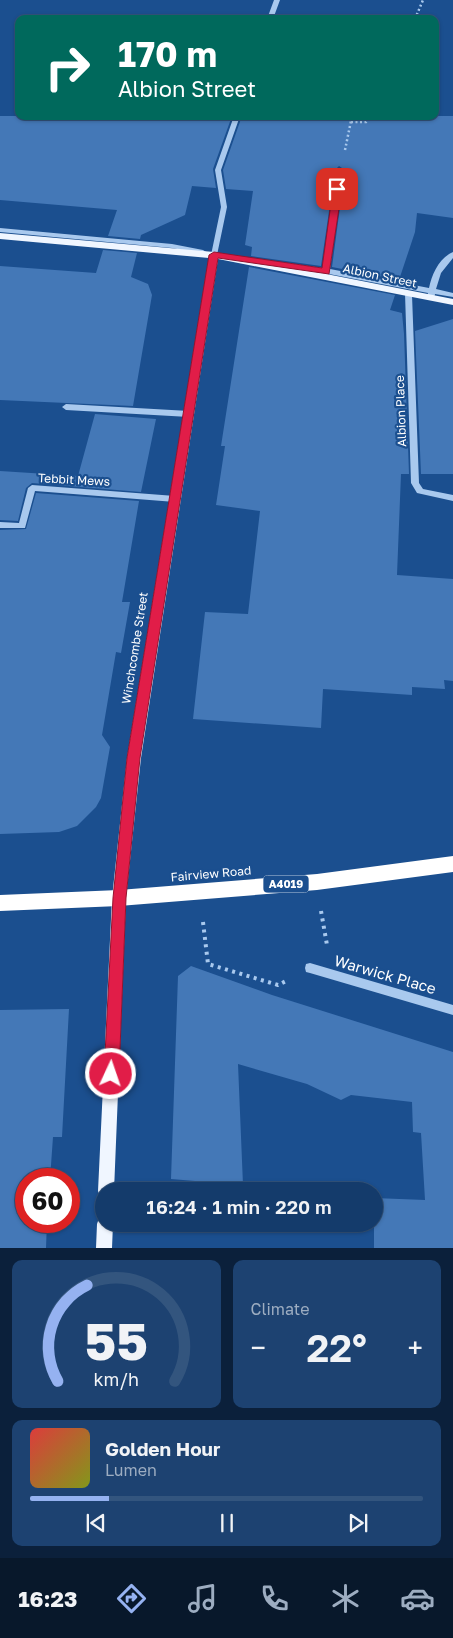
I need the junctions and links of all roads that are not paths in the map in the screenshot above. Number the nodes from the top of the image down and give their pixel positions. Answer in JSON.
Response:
{"nodes":[{"id":1,"x":277,"y":0,"type":"edge"},
{"id":2,"x":271,"y":15,"type":"edge"},
{"id":3,"x":235,"y":120,"type":"edge"},
{"id":4,"x":340,"y":170,"type":"road end"},
{"id":5,"x":0,"y":230,"type":"edge"},
{"id":6,"x":0,"y":236,"type":"edge"},
{"id":7,"x":453,"y":254,"type":"edge"},
{"id":8,"x":214,"y":255,"type":"junction"},
{"id":9,"x":326,"y":275,"type":"junction"},
{"id":10,"x":408,"y":295,"type":"junction"},
{"id":11,"x":432,"y":295,"type":"junction"},
{"id":12,"x":453,"y":296,"type":"edge"},
{"id":13,"x":453,"y":302,"type":"edge"},
{"id":14,"x":66,"y":407,"type":"dead end"},
{"id":15,"x":189,"y":414,"type":"junction"},
{"id":16,"x":175,"y":498,"type":"junction"},
{"id":17,"x":453,"y":498,"type":"edge"},
{"id":18,"x":0,"y":525,"type":"edge"},
{"id":19,"x":453,"y":864,"type":"edge"},
{"id":20,"x":119,"y":898,"type":"junction"},
{"id":21,"x":0,"y":903,"type":"edge"},
{"id":22,"x":310,"y":968,"type":"dead end"},
{"id":23,"x":453,"y":1010,"type":"edge"},
{"id":24,"x":106,"y":1182,"type":"edge"},
{"id":25,"x":105,"y":1232,"type":"edge"},
{"id":26,"x":104,"y":1248,"type":"edge"}],
"edges":[{"from":1,"to":2,"type":"street"},
{"from":3,"to":8,"type":"street","name":"Winchcombe Street"},
{"from":4,"to":9,"type":"street"},
{"from":5,"to":8,"type":"street","name":"Albion Street"},
{"from":6,"to":8,"type":"main road","name":"Albion Street"},
{"from":7,"to":11,"type":"street"},
{"from":8,"to":9,"type":"main road","name":"Albion Street"},
{"from":8,"to":15,"type":"main road","name":"Winchcombe Street"},
{"from":9,"to":10,"type":"main road","name":"Albion Street"},
{"from":9,"to":11,"type":"street","name":"Albion Street"},
{"from":10,"to":11,"type":"main road","name":"Albion Street"},
{"from":10,"to":17,"type":"street","name":"Albion Place"},
{"from":11,"to":12,"type":"street","name":"Albion Street"},
{"from":11,"to":13,"type":"main road","name":"Albion Street"},
{"from":14,"to":15,"type":"street"},
{"from":15,"to":16,"type":"main road","name":"Winchcombe Street"},
{"from":16,"to":18,"type":"street","name":"Tebbit Mews"},
{"from":16,"to":20,"type":"main road","name":"Winchcombe Street"},
{"from":19,"to":20,"type":"highway","name":"Fairview Road","number":"A4019"},
{"from":20,"to":21,"type":"highway","name":"Fairview Road","number":"A4019"},
{"from":20,"to":24,"type":"main road","name":"Winchcombe Street"},
{"from":22,"to":23,"type":"street","name":"Warwick Place"},
{"from":25,"to":26,"type":"main road"}]}
